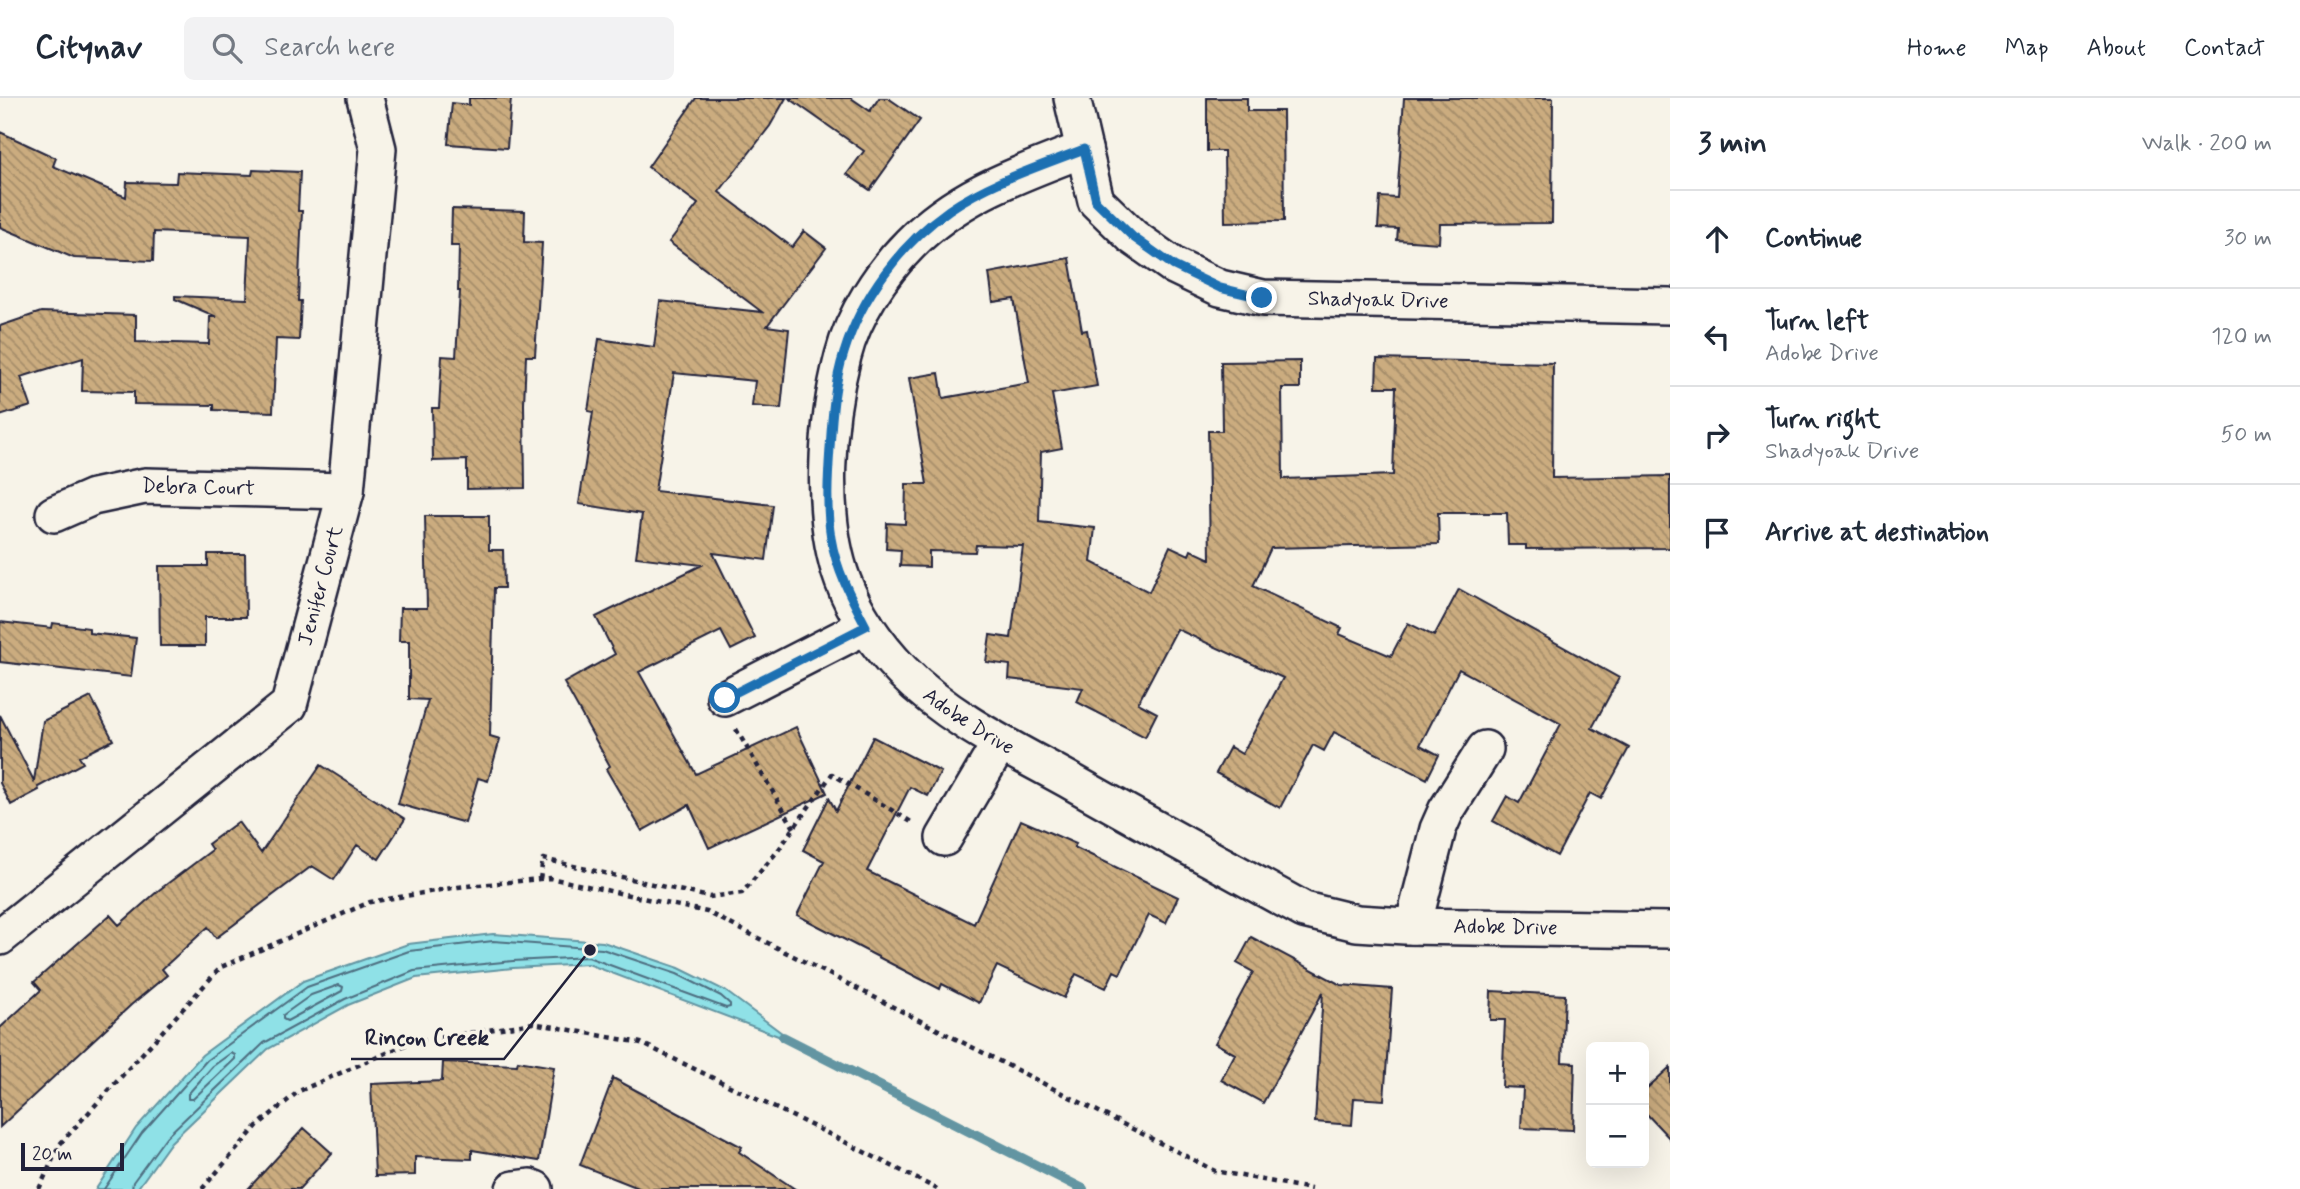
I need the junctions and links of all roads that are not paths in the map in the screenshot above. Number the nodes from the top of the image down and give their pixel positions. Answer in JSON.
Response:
{"nodes":[{"id":1,"x":365,"y":98,"type":"edge"},
{"id":2,"x":1072,"y":98,"type":"edge"},
{"id":3,"x":1084,"y":149,"type":"junction"},
{"id":4,"x":1670,"y":306,"type":"edge"},
{"id":5,"x":346,"y":491,"type":"junction"},
{"id":6,"x":54,"y":514,"type":"dead end"},
{"id":7,"x":866,"y":626,"type":"junction"},
{"id":8,"x":725,"y":698,"type":"road end"},
{"id":9,"x":1000,"y":743,"type":"junction"},
{"id":10,"x":1485,"y":749,"type":"dead end"},
{"id":11,"x":934,"y":834,"type":"road end"},
{"id":12,"x":1413,"y":926,"type":"junction"},
{"id":13,"x":1670,"y":930,"type":"edge"},
{"id":14,"x":0,"y":937,"type":"edge"},
{"id":15,"x":514,"y":1189,"type":"edge"},
{"id":16,"x":535,"y":1189,"type":"edge"}],
"edges":[{"from":1,"to":5,"type":"street","name":"Jenifer Court"},
{"from":2,"to":3,"type":"street","name":"Shadyoak Drive"},
{"from":3,"to":4,"type":"street","name":"Shadyoak Drive"},
{"from":3,"to":7,"type":"street","name":"Adobe Drive"},
{"from":5,"to":6,"type":"street","name":"Debra Court"},
{"from":5,"to":14,"type":"street","name":"Jenifer Court"},
{"from":7,"to":8,"type":"street"},
{"from":7,"to":9,"type":"street","name":"Adobe Drive"},
{"from":9,"to":11,"type":"street"},
{"from":9,"to":12,"type":"street","name":"Adobe Drive"},
{"from":10,"to":12,"type":"street"},
{"from":12,"to":13,"type":"street","name":"Adobe Drive"},
{"from":15,"to":16,"type":"street"}]}
